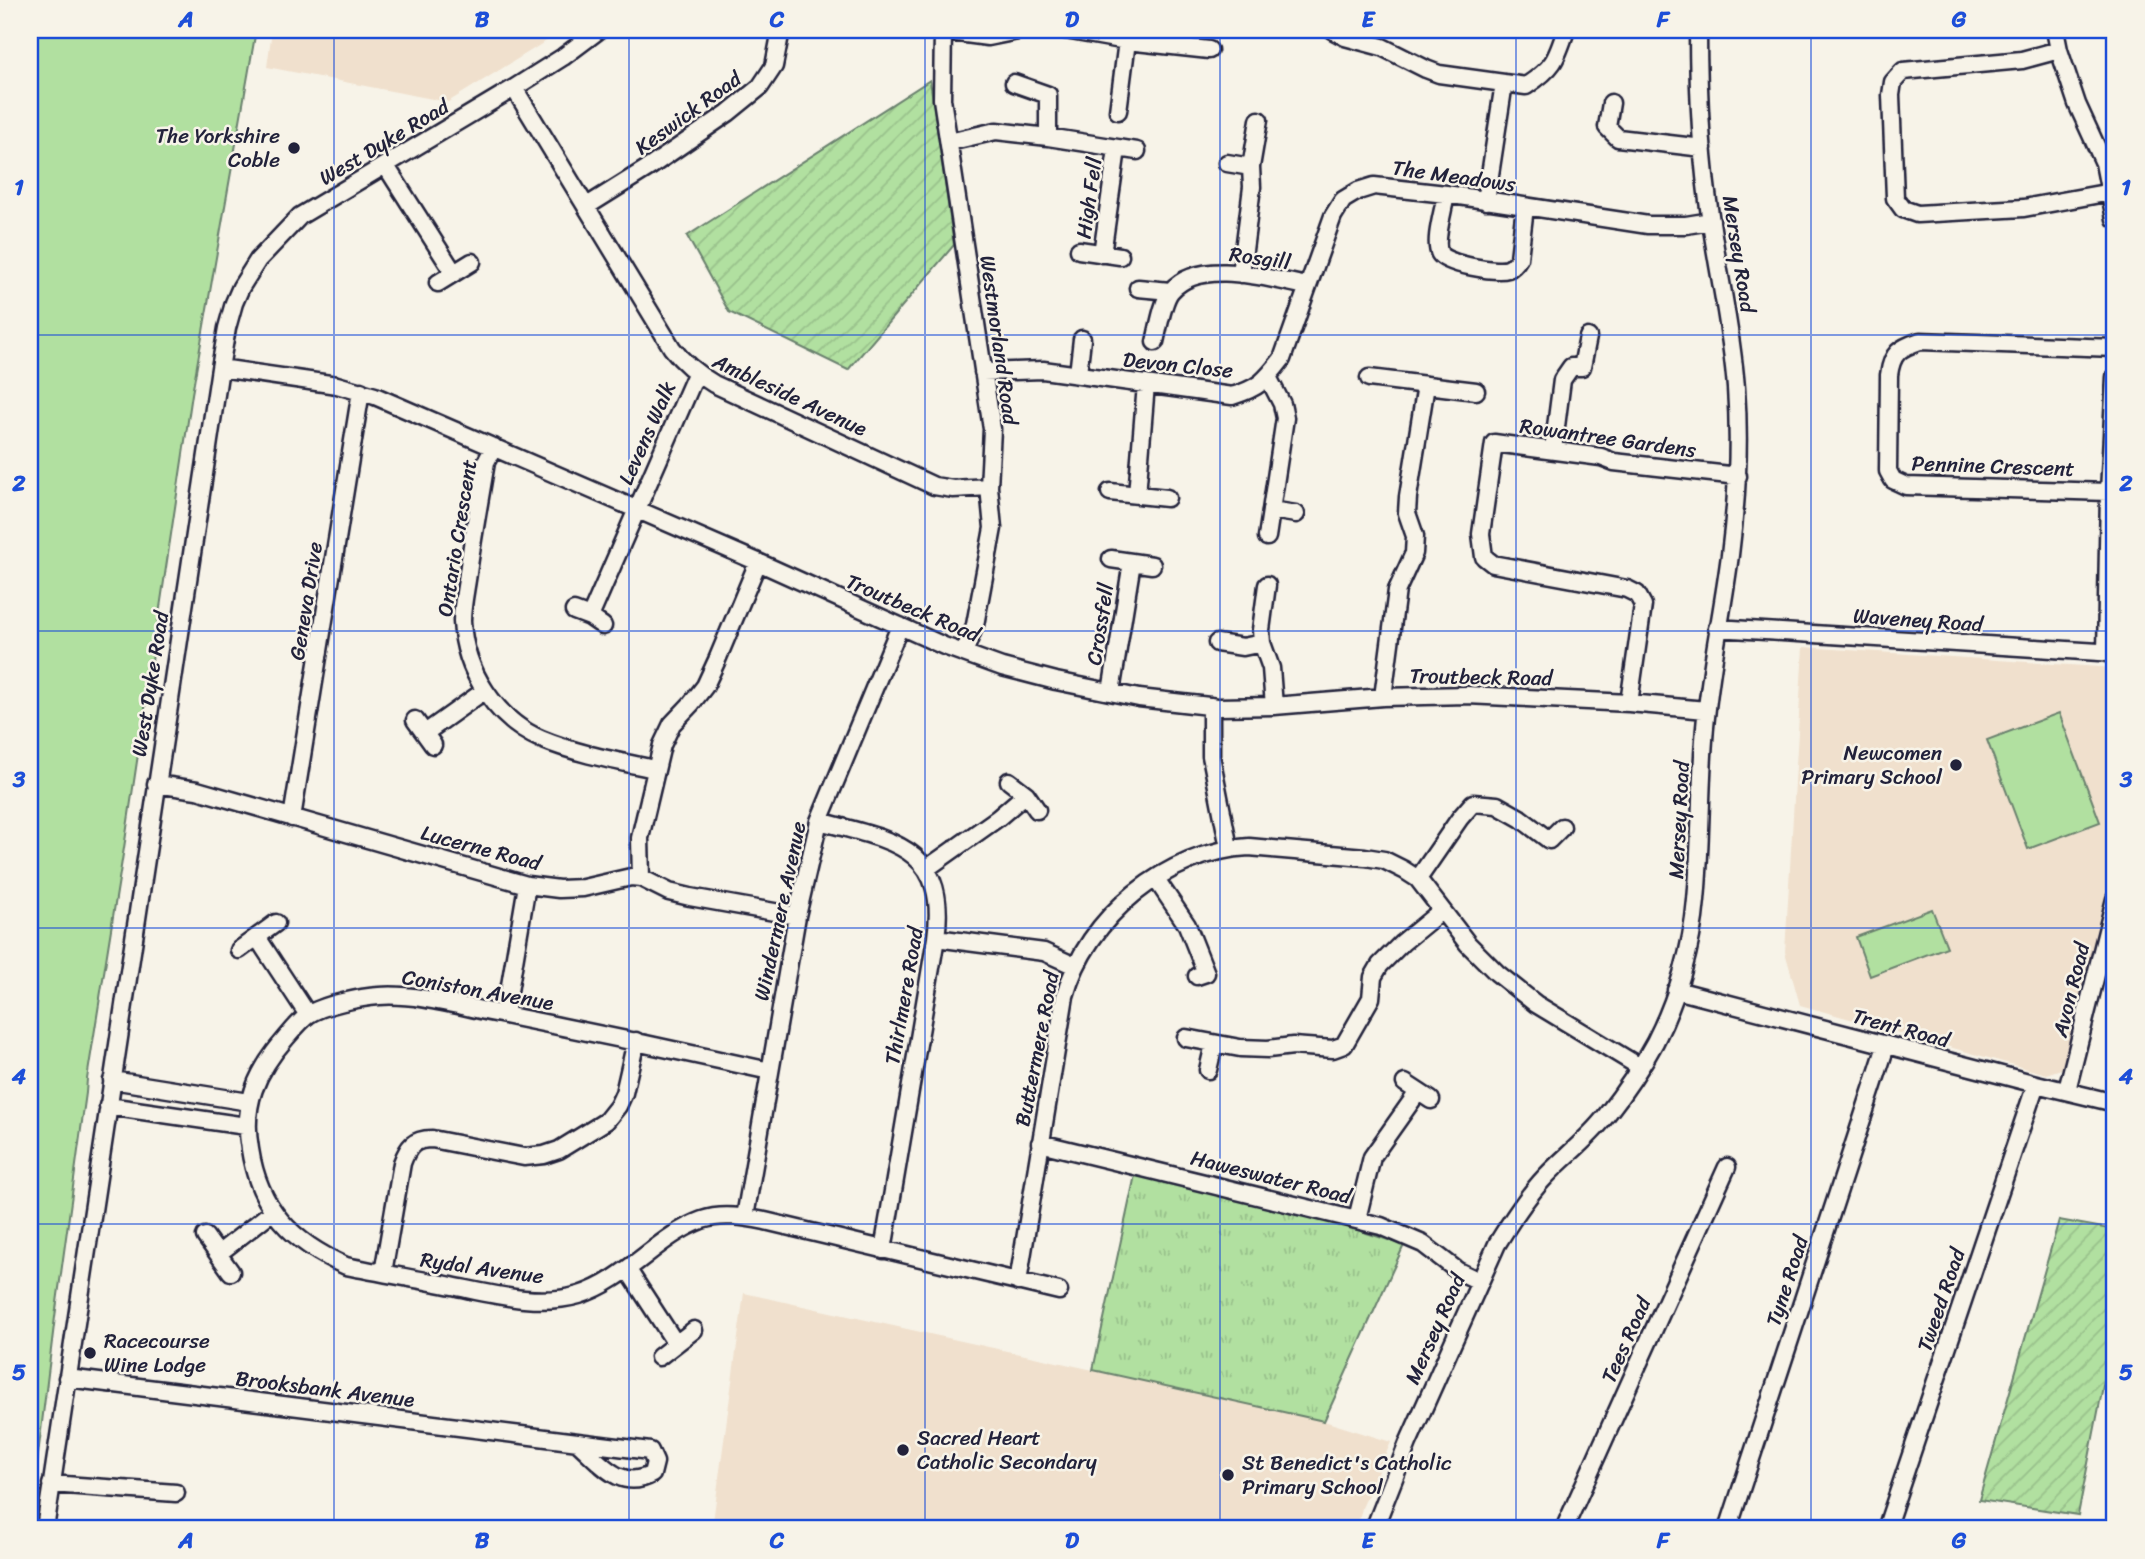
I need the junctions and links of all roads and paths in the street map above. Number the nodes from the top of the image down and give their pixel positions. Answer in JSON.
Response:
{"nodes":[{"id":1,"x":599,"y":30,"type":"edge"},
{"id":2,"x":781,"y":30,"type":"edge"},
{"id":3,"x":1023,"y":30,"type":"edge"},
{"id":4,"x":1065,"y":30,"type":"edge"},
{"id":5,"x":1332,"y":30,"type":"edge"},
{"id":6,"x":1566,"y":30,"type":"edge"},
{"id":7,"x":1698,"y":30,"type":"edge"},
{"id":8,"x":2055,"y":30,"type":"edge"},
{"id":9,"x":943,"y":31,"type":"edge"},
{"id":10,"x":1127,"y":40,"type":"junction"},
{"id":11,"x":1209,"y":50,"type":"dead end"},
{"id":12,"x":2059,"y":50,"type":"junction"},
{"id":13,"x":1013,"y":83,"type":"dead end"},
{"id":14,"x":1504,"y":83,"type":"junction"},
{"id":15,"x":514,"y":88,"type":"junction"},
{"id":16,"x":1611,"y":103,"type":"dead end"},
{"id":17,"x":1118,"y":111,"type":"dead end"},
{"id":18,"x":1259,"y":120,"type":"dead end"},
{"id":19,"x":1048,"y":137,"type":"junction"},
{"id":20,"x":949,"y":142,"type":"junction"},
{"id":21,"x":1703,"y":148,"type":"junction"},
{"id":22,"x":1117,"y":149,"type":"junction"},
{"id":23,"x":1137,"y":151,"type":"dead end"},
{"id":24,"x":2110,"y":162,"type":"edge"},
{"id":25,"x":1227,"y":163,"type":"dead end"},
{"id":26,"x":386,"y":166,"type":"junction"},
{"id":27,"x":1251,"y":167,"type":"junction"},
{"id":28,"x":2110,"y":192,"type":"junction"},
{"id":29,"x":1446,"y":194,"type":"junction"},
{"id":30,"x":1486,"y":201,"type":"junction"},
{"id":31,"x":587,"y":206,"type":"junction"},
{"id":32,"x":1525,"y":207,"type":"junction"},
{"id":33,"x":2115,"y":219,"type":"edge"},
{"id":34,"x":1711,"y":221,"type":"junction"},
{"id":35,"x":1079,"y":250,"type":"dead end"},
{"id":36,"x":1102,"y":254,"type":"junction"},
{"id":37,"x":1120,"y":257,"type":"dead end"},
{"id":38,"x":472,"y":262,"type":"dead end"},
{"id":39,"x":454,"y":273,"type":"junction"},
{"id":40,"x":1241,"y":274,"type":"junction"},
{"id":41,"x":438,"y":283,"type":"dead end"},
{"id":42,"x":1307,"y":286,"type":"junction"},
{"id":43,"x":1138,"y":288,"type":"dead end"},
{"id":44,"x":1170,"y":292,"type":"junction"},
{"id":45,"x":1588,"y":337,"type":"dead end"},
{"id":46,"x":1082,"y":339,"type":"dead end"},
{"id":47,"x":1155,"y":342,"type":"dead end"},
{"id":48,"x":2115,"y":348,"type":"edge"},
{"id":49,"x":220,"y":368,"type":"junction"},
{"id":50,"x":983,"y":372,"type":"junction"},
{"id":51,"x":696,"y":373,"type":"junction"},
{"id":52,"x":1078,"y":374,"type":"junction"},
{"id":53,"x":1268,"y":377,"type":"junction"},
{"id":54,"x":2115,"y":377,"type":"edge"},
{"id":55,"x":1369,"y":378,"type":"dead end"},
{"id":56,"x":1146,"y":384,"type":"junction"},
{"id":57,"x":1426,"y":385,"type":"junction"},
{"id":58,"x":361,"y":391,"type":"junction"},
{"id":59,"x":1476,"y":391,"type":"dead end"},
{"id":60,"x":494,"y":447,"type":"junction"},
{"id":61,"x":1553,"y":450,"type":"junction"},
{"id":62,"x":1738,"y":476,"type":"junction"},
{"id":63,"x":989,"y":487,"type":"junction"},
{"id":64,"x":1110,"y":492,"type":"dead end"},
{"id":65,"x":2109,"y":492,"type":"junction"},
{"id":66,"x":1137,"y":495,"type":"junction"},
{"id":67,"x":1167,"y":498,"type":"dead end"},
{"id":68,"x":636,"y":510,"type":"junction"},
{"id":69,"x":1272,"y":510,"type":"junction"},
{"id":70,"x":1296,"y":514,"type":"dead end"},
{"id":71,"x":1268,"y":537,"type":"dead end"},
{"id":72,"x":1111,"y":559,"type":"dead end"},
{"id":73,"x":758,"y":562,"type":"junction"},
{"id":74,"x":1132,"y":562,"type":"junction"},
{"id":75,"x":1152,"y":565,"type":"dead end"},
{"id":76,"x":1267,"y":586,"type":"dead end"},
{"id":77,"x":574,"y":611,"type":"dead end"},
{"id":78,"x":900,"y":626,"type":"junction"},
{"id":79,"x":1717,"y":628,"type":"junction"},
{"id":80,"x":1217,"y":643,"type":"dead end"},
{"id":81,"x":1262,"y":643,"type":"junction"},
{"id":82,"x":964,"y":653,"type":"junction"},
{"id":83,"x":2110,"y":653,"type":"edge"},
{"id":84,"x":484,"y":691,"type":"junction"},
{"id":85,"x":1111,"y":692,"type":"junction"},
{"id":86,"x":1382,"y":697,"type":"junction"},
{"id":87,"x":1629,"y":703,"type":"junction"},
{"id":88,"x":1211,"y":706,"type":"junction"},
{"id":89,"x":1274,"y":706,"type":"junction"},
{"id":90,"x":1706,"y":710,"type":"junction"},
{"id":91,"x":424,"y":732,"type":"dead end"},
{"id":92,"x":655,"y":769,"type":"junction"},
{"id":93,"x":1009,"y":781,"type":"dead end"},
{"id":94,"x":156,"y":784,"type":"junction"},
{"id":95,"x":1026,"y":794,"type":"junction"},
{"id":96,"x":1037,"y":810,"type":"dead end"},
{"id":97,"x":292,"y":818,"type":"junction"},
{"id":98,"x":819,"y":821,"type":"junction"},
{"id":99,"x":1562,"y":827,"type":"dead end"},
{"id":100,"x":1228,"y":848,"type":"junction"},
{"id":101,"x":926,"y":869,"type":"junction"},
{"id":102,"x":641,"y":877,"type":"junction"},
{"id":103,"x":1156,"y":879,"type":"junction"},
{"id":104,"x":1418,"y":879,"type":"junction"},
{"id":105,"x":527,"y":885,"type":"junction"},
{"id":106,"x":2115,"y":900,"type":"edge"},
{"id":107,"x":1441,"y":911,"type":"junction"},
{"id":108,"x":797,"y":916,"type":"junction"},
{"id":109,"x":276,"y":923,"type":"dead end"},
{"id":110,"x":257,"y":937,"type":"junction"},
{"id":111,"x":936,"y":938,"type":"junction"},
{"id":112,"x":239,"y":950,"type":"dead end"},
{"id":113,"x":1075,"y":966,"type":"junction"},
{"id":114,"x":1197,"y":976,"type":"dead end"},
{"id":115,"x":1676,"y":990,"type":"junction"},
{"id":116,"x":308,"y":1014,"type":"junction"},
{"id":117,"x":505,"y":1015,"type":"junction"},
{"id":118,"x":1186,"y":1038,"type":"dead end"},
{"id":119,"x":636,"y":1041,"type":"junction"},
{"id":120,"x":1214,"y":1044,"type":"junction"},
{"id":121,"x":1886,"y":1046,"type":"junction"},
{"id":122,"x":1640,"y":1067,"type":"junction"},
{"id":123,"x":1208,"y":1070,"type":"dead end"},
{"id":124,"x":770,"y":1072,"type":"junction"},
{"id":125,"x":112,"y":1080,"type":"junction"},
{"id":126,"x":2036,"y":1084,"type":"junction"},
{"id":127,"x":2067,"y":1090,"type":"junction"},
{"id":128,"x":1418,"y":1092,"type":"dead end"},
{"id":129,"x":249,"y":1102,"type":"junction"},
{"id":130,"x":2115,"y":1103,"type":"edge"},
{"id":131,"x":108,"y":1105,"type":"junction"},
{"id":132,"x":246,"y":1126,"type":"junction"},
{"id":133,"x":1040,"y":1143,"type":"junction"},
{"id":134,"x":1727,"y":1167,"type":"dead end"},
{"id":135,"x":273,"y":1211,"type":"junction"},
{"id":136,"x":745,"y":1217,"type":"junction"},
{"id":137,"x":1357,"y":1219,"type":"junction"},
{"id":138,"x":205,"y":1236,"type":"dead end"},
{"id":139,"x":883,"y":1250,"type":"junction"},
{"id":140,"x":218,"y":1254,"type":"junction"},
{"id":141,"x":628,"y":1270,"type":"junction"},
{"id":142,"x":231,"y":1272,"type":"dead end"},
{"id":143,"x":383,"y":1273,"type":"junction"},
{"id":144,"x":1479,"y":1281,"type":"junction"},
{"id":145,"x":1018,"y":1282,"type":"junction"},
{"id":146,"x":1059,"y":1291,"type":"dead end"},
{"id":147,"x":694,"y":1330,"type":"dead end"},
{"id":148,"x":676,"y":1344,"type":"junction"},
{"id":149,"x":659,"y":1357,"type":"dead end"},
{"id":150,"x":67,"y":1378,"type":"junction"},
{"id":151,"x":577,"y":1442,"type":"dead end"},
{"id":152,"x":51,"y":1484,"type":"junction"},
{"id":153,"x":176,"y":1493,"type":"dead end"},
{"id":154,"x":45,"y":1529,"type":"edge"},
{"id":155,"x":1374,"y":1529,"type":"edge"},
{"id":156,"x":1564,"y":1529,"type":"edge"},
{"id":157,"x":1728,"y":1529,"type":"edge"},
{"id":158,"x":1886,"y":1529,"type":"edge"}],
"edges":[{"from":1,"to":15,"type":"street","name":"West Dyke Road"},
{"from":2,"to":31,"type":"street","name":"Keswick Road"},
{"from":3,"to":9,"type":"street"},
{"from":4,"to":10,"type":"street"},
{"from":5,"to":14,"type":"street"},
{"from":6,"to":14,"type":"street"},
{"from":7,"to":21,"type":"street","name":"Mersey Road"},
{"from":8,"to":12,"type":"street"},
{"from":9,"to":20,"type":"street","name":"Westmorland Road"},
{"from":10,"to":11,"type":"street"},
{"from":10,"to":17,"type":"street"},
{"from":12,"to":24,"type":"street"},
{"from":12,"to":28,"type":"street"},
{"from":13,"to":19,"type":"street"},
{"from":14,"to":30,"type":"street"},
{"from":15,"to":26,"type":"street","name":"West Dyke Road"},
{"from":15,"to":31,"type":"street","name":"Ambleside Avenue"},
{"from":16,"to":21,"type":"street"},
{"from":18,"to":27,"type":"street"},
{"from":19,"to":20,"type":"street"},
{"from":19,"to":22,"type":"street"},
{"from":20,"to":50,"type":"street","name":"Westmorland Road"},
{"from":21,"to":34,"type":"street","name":"Mersey Road"},
{"from":22,"to":23,"type":"street"},
{"from":22,"to":36,"type":"street","name":"High Fell"},
{"from":24,"to":28,"type":"street"},
{"from":25,"to":27,"type":"street"},
{"from":26,"to":39,"type":"street"},
{"from":26,"to":49,"type":"street","name":"West Dyke Road"},
{"from":27,"to":40,"type":"street"},
{"from":28,"to":33,"type":"street"},
{"from":29,"to":30,"type":"street","name":"The Meadows"},
{"from":29,"to":32,"type":"street"},
{"from":29,"to":42,"type":"street","name":"The Meadows"},
{"from":30,"to":32,"type":"street","name":"The Meadows"},
{"from":31,"to":51,"type":"street","name":"Ambleside Avenue"},
{"from":32,"to":34,"type":"street","name":"The Meadows"},
{"from":34,"to":62,"type":"street","name":"Mersey Road"},
{"from":35,"to":36,"type":"street","name":"High Fell"},
{"from":36,"to":37,"type":"street","name":"High Fell"},
{"from":38,"to":39,"type":"street"},
{"from":39,"to":41,"type":"street"},
{"from":40,"to":42,"type":"street","name":"Rosgill"},
{"from":40,"to":44,"type":"street","name":"Rosgill"},
{"from":42,"to":53,"type":"street","name":"The Meadows"},
{"from":43,"to":44,"type":"street"},
{"from":44,"to":47,"type":"street"},
{"from":45,"to":61,"type":"street"},
{"from":46,"to":52,"type":"street"},
{"from":48,"to":65,"type":"street","name":"Pennine Crescent"},
{"from":49,"to":58,"type":"street","name":"Troutbeck Road"},
{"from":49,"to":94,"type":"street","name":"West Dyke Road"},
{"from":50,"to":52,"type":"street","name":"Devon Close"},
{"from":50,"to":63,"type":"street","name":"Westmorland Road"},
{"from":51,"to":63,"type":"street","name":"Ambleside Avenue"},
{"from":51,"to":68,"type":"street","name":"Levens Walk"},
{"from":52,"to":56,"type":"street","name":"Devon Close"},
{"from":53,"to":56,"type":"street","name":"Devon Close"},
{"from":53,"to":69,"type":"street"},
{"from":54,"to":65,"type":"street"},
{"from":55,"to":57,"type":"street"},
{"from":56,"to":66,"type":"street"},
{"from":57,"to":59,"type":"street"},
{"from":57,"to":86,"type":"street"},
{"from":58,"to":60,"type":"street","name":"Troutbeck Road"},
{"from":58,"to":97,"type":"street","name":"Geneva Drive"},
{"from":60,"to":68,"type":"street","name":"Troutbeck Road"},
{"from":60,"to":84,"type":"street","name":"Ontario Crescent"},
{"from":61,"to":62,"type":"street","name":"Rowantree Gardens"},
{"from":61,"to":87,"type":"street","name":"Rowantree Gardens"},
{"from":62,"to":79,"type":"street","name":"Mersey Road"},
{"from":63,"to":82,"type":"street","name":"Westmorland Road"},
{"from":64,"to":66,"type":"street"},
{"from":65,"to":83,"type":"street"},
{"from":66,"to":67,"type":"street"},
{"from":68,"to":73,"type":"street","name":"Troutbeck Road"},
{"from":68,"to":77,"type":"street","name":"Levens Walk"},
{"from":69,"to":70,"type":"street"},
{"from":69,"to":71,"type":"street"},
{"from":72,"to":74,"type":"street","name":"Crossfell"},
{"from":73,"to":78,"type":"street","name":"Troutbeck Road"},
{"from":73,"to":92,"type":"street"},
{"from":74,"to":75,"type":"street","name":"Crossfell"},
{"from":74,"to":85,"type":"street","name":"Crossfell"},
{"from":76,"to":81,"type":"street"},
{"from":78,"to":82,"type":"street","name":"Troutbeck Road"},
{"from":78,"to":98,"type":"street","name":"Windermere Avenue"},
{"from":79,"to":83,"type":"street","name":"Waveney Road"},
{"from":79,"to":90,"type":"street","name":"Mersey Road"},
{"from":80,"to":81,"type":"street"},
{"from":81,"to":89,"type":"street"},
{"from":82,"to":85,"type":"street","name":"Troutbeck Road"},
{"from":84,"to":91,"type":"street"},
{"from":84,"to":92,"type":"street","name":"Ontario Crescent"},
{"from":85,"to":88,"type":"street","name":"Troutbeck Road"},
{"from":86,"to":87,"type":"street","name":"Troutbeck Road"},
{"from":86,"to":89,"type":"street","name":"Troutbeck Road"},
{"from":87,"to":90,"type":"street","name":"Troutbeck Road"},
{"from":88,"to":89,"type":"street","name":"Troutbeck Road"},
{"from":88,"to":100,"type":"street"},
{"from":90,"to":115,"type":"street","name":"Mersey Road"},
{"from":92,"to":102,"type":"street"},
{"from":93,"to":95,"type":"street"},
{"from":94,"to":97,"type":"street","name":"Lucerne Road"},
{"from":94,"to":125,"type":"street","name":"West Dyke Road"},
{"from":95,"to":96,"type":"street"},
{"from":95,"to":101,"type":"street"},
{"from":97,"to":105,"type":"street","name":"Lucerne Road"},
{"from":98,"to":101,"type":"street","name":"Thirlmere Road"},
{"from":98,"to":108,"type":"street","name":"Windermere Avenue"},
{"from":99,"to":104,"type":"street"},
{"from":100,"to":103,"type":"street","name":"Buttermere Road"},
{"from":100,"to":104,"type":"street","name":"Buttermere Road"},
{"from":101,"to":111,"type":"street","name":"Thirlmere Road"},
{"from":102,"to":105,"type":"street","name":"Lucerne Road"},
{"from":102,"to":108,"type":"street"},
{"from":103,"to":113,"type":"street","name":"Buttermere Road"},
{"from":103,"to":114,"type":"street"},
{"from":104,"to":107,"type":"street","name":"Buttermere Road"},
{"from":105,"to":117,"type":"street"},
{"from":106,"to":127,"type":"street","name":"Avon Road"},
{"from":107,"to":120,"type":"street"},
{"from":107,"to":122,"type":"street","name":"Buttermere Road"},
{"from":108,"to":124,"type":"street","name":"Windermere Avenue"},
{"from":109,"to":110,"type":"street"},
{"from":110,"to":112,"type":"street"},
{"from":110,"to":116,"type":"street"},
{"from":111,"to":113,"type":"street"},
{"from":111,"to":139,"type":"street","name":"Thirlmere Road"},
{"from":113,"to":133,"type":"street","name":"Buttermere Road"},
{"from":115,"to":121,"type":"street","name":"Trent Road"},
{"from":115,"to":122,"type":"street","name":"Mersey Road"},
{"from":116,"to":117,"type":"street","name":"Coniston Avenue"},
{"from":116,"to":129,"type":"street"},
{"from":117,"to":119,"type":"street","name":"Coniston Avenue"},
{"from":118,"to":120,"type":"street"},
{"from":119,"to":124,"type":"street","name":"Coniston Avenue"},
{"from":119,"to":143,"type":"street"},
{"from":120,"to":123,"type":"street"},
{"from":121,"to":126,"type":"street","name":"Trent Road"},
{"from":121,"to":157,"type":"street","name":"Tyne Road"},
{"from":122,"to":144,"type":"street","name":"Mersey Road"},
{"from":124,"to":136,"type":"street","name":"Windermere Avenue"},
{"from":125,"to":129,"type":"street"},
{"from":125,"to":131,"type":"street","name":"West Dyke Road"},
{"from":126,"to":127,"type":"street","name":"Trent Road"},
{"from":126,"to":158,"type":"street","name":"Tweed Road"},
{"from":127,"to":130,"type":"street","name":"Trent Road"},
{"from":128,"to":137,"type":"street"},
{"from":129,"to":132,"type":"street"},
{"from":131,"to":132,"type":"street"},
{"from":131,"to":150,"type":"street","name":"West Dyke Road"},
{"from":132,"to":135,"type":"street","name":"Rydal Avenue"},
{"from":133,"to":137,"type":"street","name":"Haweswater Road"},
{"from":133,"to":145,"type":"street","name":"Buttermere Road"},
{"from":134,"to":156,"type":"street","name":"Tees Road"},
{"from":135,"to":140,"type":"street"},
{"from":135,"to":143,"type":"street","name":"Rydal Avenue"},
{"from":136,"to":139,"type":"street","name":"Rydal Avenue"},
{"from":136,"to":141,"type":"street","name":"Rydal Avenue"},
{"from":137,"to":144,"type":"street","name":"Haweswater Road"},
{"from":138,"to":140,"type":"street"},
{"from":139,"to":145,"type":"street","name":"Rydal Avenue"},
{"from":140,"to":142,"type":"street"},
{"from":141,"to":143,"type":"street","name":"Rydal Avenue"},
{"from":141,"to":148,"type":"street"},
{"from":144,"to":155,"type":"street","name":"Mersey Road"},
{"from":145,"to":146,"type":"street","name":"Rydal Avenue"},
{"from":147,"to":148,"type":"street"},
{"from":148,"to":149,"type":"street"},
{"from":150,"to":151,"type":"street","name":"Brooksbank Avenue"},
{"from":150,"to":152,"type":"street","name":"West Dyke Road"},
{"from":152,"to":153,"type":"street"},
{"from":152,"to":154,"type":"street","name":"West Dyke Road"}]}
